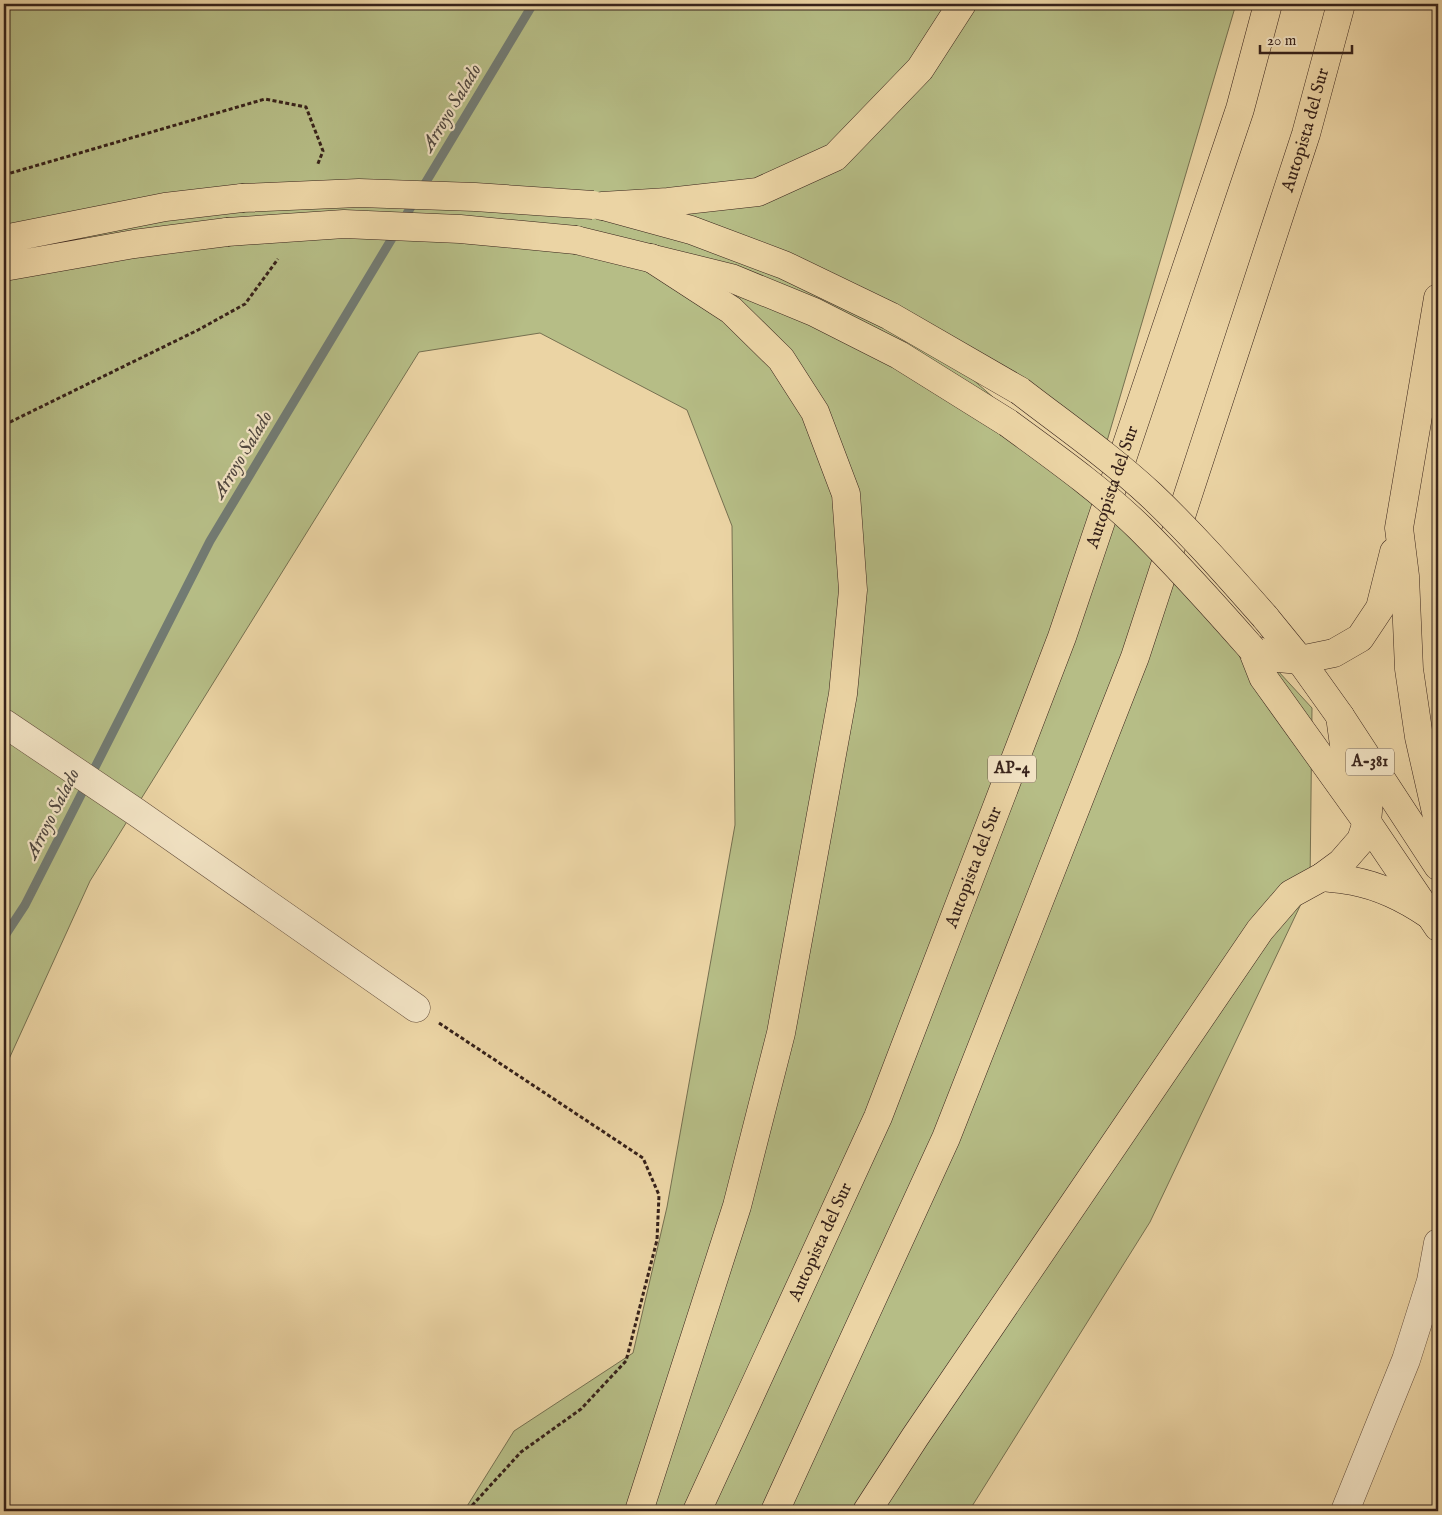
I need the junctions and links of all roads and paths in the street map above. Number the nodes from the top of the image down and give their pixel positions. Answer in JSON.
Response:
{"nodes":[{"id":1,"x":962,"y":4,"type":"edge"},
{"id":2,"x":1268,"y":4,"type":"edge"},
{"id":3,"x":1341,"y":4,"type":"edge"},
{"id":4,"x":598,"y":206,"type":"junction"},
{"id":5,"x":4,"y":239,"type":"edge"},
{"id":6,"x":651,"y":258,"type":"junction"},
{"id":7,"x":4,"y":267,"type":"edge"},
{"id":8,"x":1438,"y":298,"type":"edge"},
{"id":9,"x":1399,"y":528,"type":"junction"},
{"id":10,"x":1252,"y":650,"type":"junction"},
{"id":11,"x":1300,"y":660,"type":"junction"},
{"id":12,"x":1340,"y":716,"type":"junction"},
{"id":13,"x":4,"y":723,"type":"edge"},
{"id":14,"x":1438,"y":821,"type":"edge"},
{"id":15,"x":1367,"y":822,"type":"junction"},
{"id":16,"x":1438,"y":866,"type":"edge"},
{"id":17,"x":1322,"y":877,"type":"junction"},
{"id":18,"x":1435,"y":921,"type":"edge"},
{"id":19,"x":416,"y":1008,"type":"joint"},
{"id":20,"x":1438,"y":1243,"type":"edge"},
{"id":21,"x":467,"y":1511,"type":"edge"},
{"id":22,"x":639,"y":1511,"type":"edge"},
{"id":23,"x":697,"y":1511,"type":"edge"},
{"id":24,"x":775,"y":1511,"type":"edge"},
{"id":25,"x":867,"y":1511,"type":"edge"},
{"id":26,"x":1345,"y":1511,"type":"edge"}],
"edges":[{"from":1,"to":4,"type":"main road"},
{"from":2,"to":23,"type":"main road","name":"Autopista del Sur","number":"AP-4"},
{"from":3,"to":24,"type":"main road","name":"Autopista del Sur"},
{"from":4,"to":5,"type":"main road","bridge":true},
{"from":4,"to":11,"type":"main road","bridge":true},
{"from":6,"to":7,"type":"main road","bridge":true},
{"from":6,"to":10,"type":"main road","bridge":true},
{"from":6,"to":22,"type":"main road"},
{"from":8,"to":9,"type":"main road"},
{"from":9,"to":11,"type":"main road"},
{"from":9,"to":14,"type":"main road"},
{"from":10,"to":11,"type":"main road"},
{"from":10,"to":15,"type":"main road","number":"A-381"},
{"from":11,"to":12,"type":"main road","number":"A-381"},
{"from":12,"to":15,"type":"main road"},
{"from":12,"to":16,"type":"main road","number":"A-381"},
{"from":13,"to":19,"type":"lane"},
{"from":15,"to":17,"type":"main road"},
{"from":15,"to":18,"type":"main road","number":"A-381"},
{"from":17,"to":18,"type":"main road"},
{"from":17,"to":25,"type":"main road"},
{"from":19,"to":21,"type":"path"},
{"from":20,"to":26,"type":"lane"}]}
